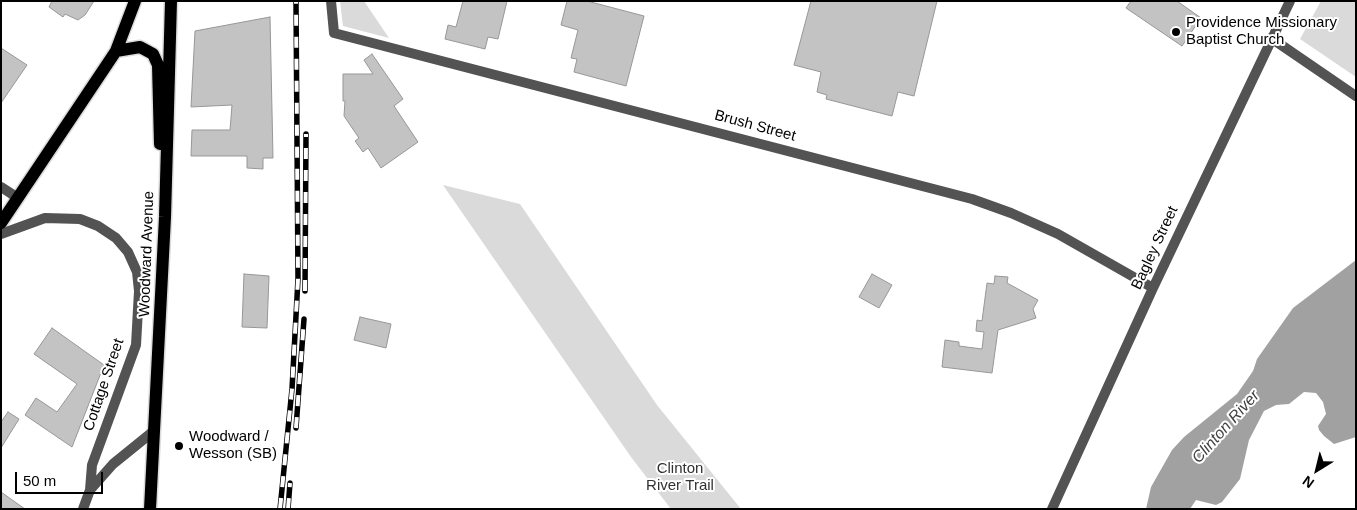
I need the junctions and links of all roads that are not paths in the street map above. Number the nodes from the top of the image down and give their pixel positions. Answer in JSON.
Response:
{"nodes":[{"id":1,"x":135,"y":1,"type":"edge"},
{"id":2,"x":171,"y":1,"type":"edge"},
{"id":3,"x":331,"y":1,"type":"edge"},
{"id":4,"x":1290,"y":1,"type":"edge"},
{"id":5,"x":1272,"y":38,"type":"junction"},
{"id":6,"x":116,"y":51,"type":"junction"},
{"id":7,"x":1356,"y":96,"type":"edge"},
{"id":8,"x":166,"y":179,"type":"junction"},
{"id":9,"x":1,"y":187,"type":"edge"},
{"id":10,"x":18,"y":198,"type":"junction"},
{"id":11,"x":1,"y":223,"type":"edge"},
{"id":12,"x":1,"y":234,"type":"edge"},
{"id":13,"x":1153,"y":288,"type":"junction"},
{"id":14,"x":155,"y":430,"type":"junction"},
{"id":15,"x":90,"y":490,"type":"junction"},
{"id":16,"x":83,"y":509,"type":"edge"},
{"id":17,"x":150,"y":509,"type":"edge"},
{"id":18,"x":1052,"y":509,"type":"edge"}],
"edges":[{"from":1,"to":6,"type":"main road"},
{"from":2,"to":8,"type":"main road","name":"Woodward Avenue"},
{"from":3,"to":13,"type":"street","name":"Brush Street"},
{"from":4,"to":5,"type":"street","name":"Bagley Street"},
{"from":5,"to":7,"type":"street"},
{"from":5,"to":13,"type":"street","name":"Bagley Street"},
{"from":6,"to":8,"type":"main road"},
{"from":6,"to":10,"type":"main road"},
{"from":8,"to":14,"type":"main road","name":"Woodward Avenue"},
{"from":9,"to":10,"type":"street"},
{"from":10,"to":11,"type":"main road"},
{"from":12,"to":15,"type":"street","name":"Cottage Street"},
{"from":13,"to":18,"type":"street","name":"Bagley Street"},
{"from":14,"to":15,"type":"street"},
{"from":14,"to":17,"type":"main road","name":"Woodward Avenue"},
{"from":15,"to":16,"type":"street"}]}
